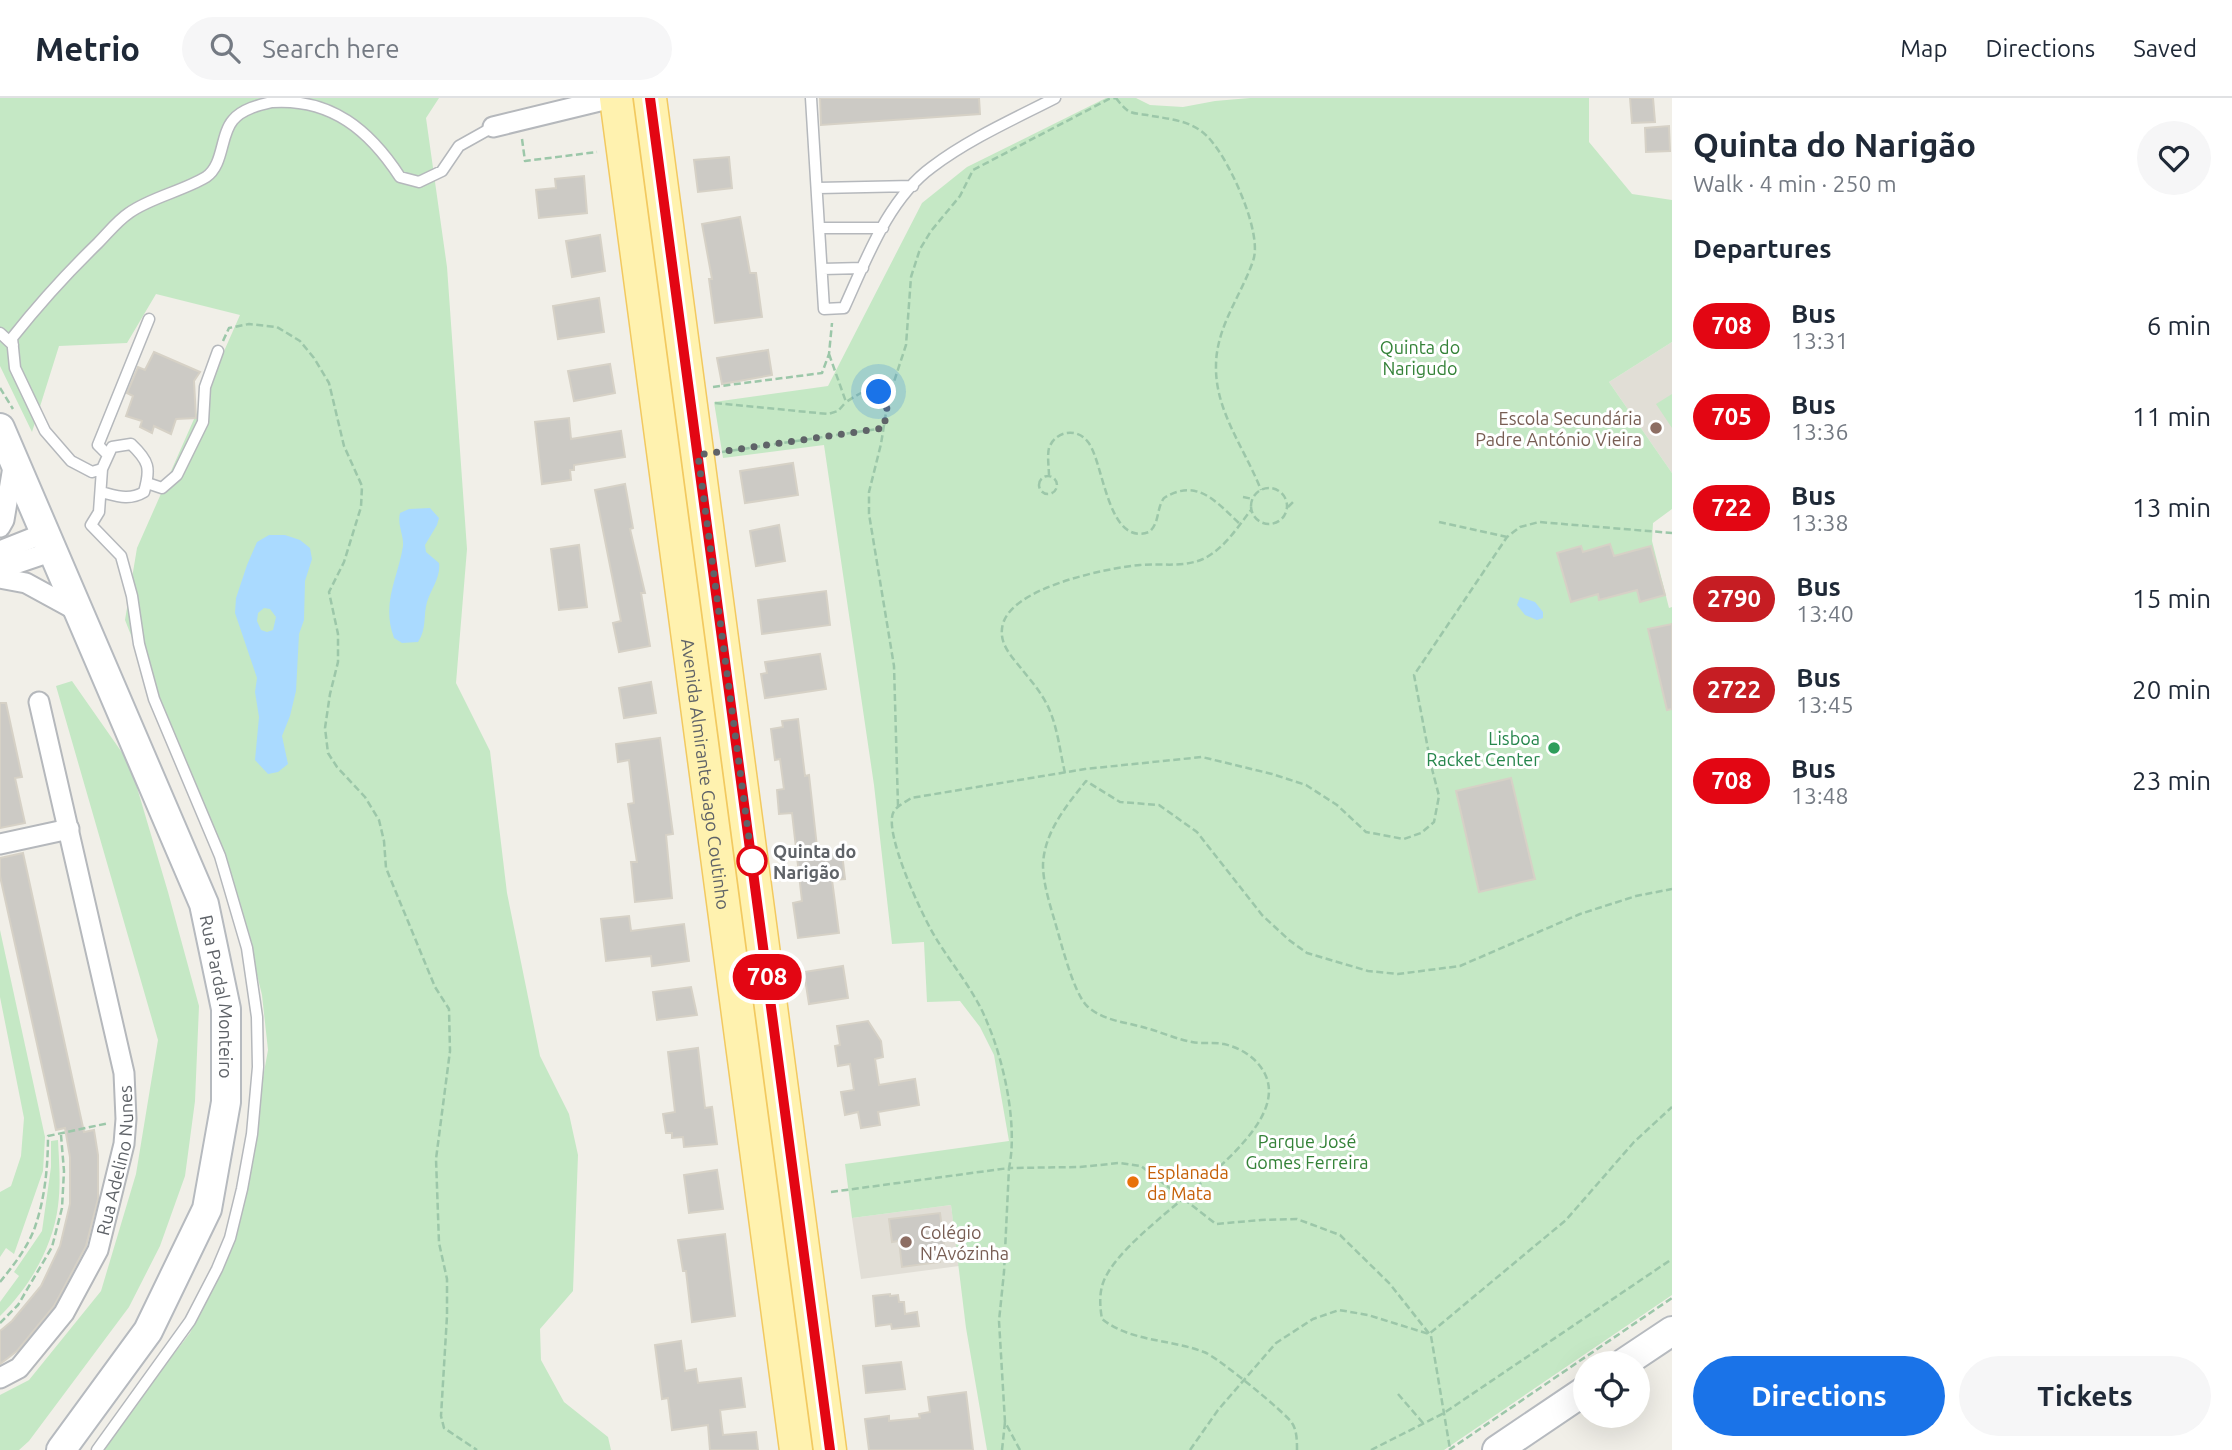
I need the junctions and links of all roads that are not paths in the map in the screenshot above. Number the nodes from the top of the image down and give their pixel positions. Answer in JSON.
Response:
{"nodes":[{"id":1,"x":614,"y":98,"type":"edge"},
{"id":2,"x":650,"y":98,"type":"edge"},
{"id":3,"x":811,"y":98,"type":"edge"},
{"id":4,"x":1055,"y":98,"type":"edge"},
{"id":5,"x":493,"y":127,"type":"joint"},
{"id":6,"x":913,"y":186,"type":"junction"},
{"id":7,"x":818,"y":188,"type":"junction"},
{"id":8,"x":820,"y":228,"type":"junction"},
{"id":9,"x":883,"y":228,"type":"junction"},
{"id":10,"x":863,"y":268,"type":"junction"},
{"id":11,"x":822,"y":269,"type":"junction"},
{"id":12,"x":149,"y":318,"type":"dead end"},
{"id":13,"x":0,"y":333,"type":"edge"},
{"id":14,"x":13,"y":345,"type":"junction"},
{"id":15,"x":218,"y":351,"type":"road end"},
{"id":16,"x":8,"y":422,"type":"edge"},
{"id":17,"x":108,"y":455,"type":"junction"},
{"id":18,"x":14,"y":460,"type":"junction"},
{"id":19,"x":102,"y":469,"type":"junction"},
{"id":20,"x":147,"y":483,"type":"junction"},
{"id":21,"x":101,"y":492,"type":"junction"},
{"id":22,"x":0,"y":527,"type":"edge"},
{"id":23,"x":49,"y":542,"type":"junction"},
{"id":24,"x":0,"y":551,"type":"edge"},
{"id":25,"x":0,"y":569,"type":"edge"},
{"id":26,"x":0,"y":578,"type":"edge"},
{"id":27,"x":81,"y":613,"type":"junction"},
{"id":28,"x":39,"y":702,"type":"dead end"},
{"id":29,"x":741,"y":781,"type":"junction"},
{"id":30,"x":708,"y":787,"type":"junction"},
{"id":31,"x":746,"y":818,"type":"junction"},
{"id":32,"x":712,"y":823,"type":"junction"},
{"id":33,"x":69,"y":829,"type":"junction"},
{"id":34,"x":0,"y":844,"type":"edge"},
{"id":35,"x":1672,"y":1331,"type":"edge"},
{"id":36,"x":1642,"y":1351,"type":"edge"},
{"id":37,"x":0,"y":1378,"type":"edge"},
{"id":38,"x":1573,"y":1399,"type":"edge"},
{"id":39,"x":61,"y":1450,"type":"edge"},
{"id":40,"x":96,"y":1450,"type":"edge"},
{"id":41,"x":796,"y":1450,"type":"edge"},
{"id":42,"x":830,"y":1450,"type":"edge"},
{"id":43,"x":1497,"y":1450,"type":"edge"}],
"edges":[{"from":1,"to":5,"type":"street"},
{"from":1,"to":30,"type":"main road","name":"Avenida Almirante Gago Coutinho"},
{"from":2,"to":29,"type":"main road","name":"Avenida Almirante Gago Coutinho"},
{"from":3,"to":7,"type":"lane"},
{"from":4,"to":6,"type":"lane"},
{"from":5,"to":14,"type":"lane"},
{"from":6,"to":7,"type":"lane"},
{"from":6,"to":9,"type":"lane"},
{"from":7,"to":8,"type":"lane"},
{"from":8,"to":9,"type":"lane"},
{"from":8,"to":11,"type":"lane"},
{"from":9,"to":10,"type":"lane"},
{"from":10,"to":11,"type":"lane"},
{"from":10,"to":11,"type":"lane"},
{"from":12,"to":17,"type":"lane"},
{"from":13,"to":14,"type":"lane"},
{"from":14,"to":19,"type":"lane"},
{"from":15,"to":20,"type":"lane"},
{"from":16,"to":18,"type":"street","name":"Rua Pardal Monteiro"},
{"from":17,"to":19,"type":"lane"},
{"from":17,"to":20,"type":"lane"},
{"from":18,"to":22,"type":"street"},
{"from":18,"to":23,"type":"street","name":"Rua Pardal Monteiro"},
{"from":19,"to":21,"type":"lane"},
{"from":20,"to":21,"type":"lane"},
{"from":21,"to":40,"type":"lane"},
{"from":23,"to":24,"type":"street"},
{"from":23,"to":25,"type":"street"},
{"from":23,"to":27,"type":"street","name":"Rua Pardal Monteiro"},
{"from":26,"to":27,"type":"street"},
{"from":27,"to":39,"type":"street","name":"Rua Pardal Monteiro"},
{"from":28,"to":33,"type":"street","name":"Rua Adelino Nunes"},
{"from":29,"to":30,"type":"main road"},
{"from":29,"to":31,"type":"main road","name":"Avenida Almirante Gago Coutinho"},
{"from":30,"to":32,"type":"main road","name":"Avenida Almirante Gago Coutinho"},
{"from":31,"to":32,"type":"main road"},
{"from":31,"to":42,"type":"main road","name":"Avenida Almirante Gago Coutinho"},
{"from":32,"to":41,"type":"main road","name":"Avenida Almirante Gago Coutinho"},
{"from":33,"to":34,"type":"street"},
{"from":33,"to":37,"type":"street","name":"Rua Adelino Nunes"},
{"from":35,"to":36,"type":"street"},
{"from":38,"to":43,"type":"street"}]}
